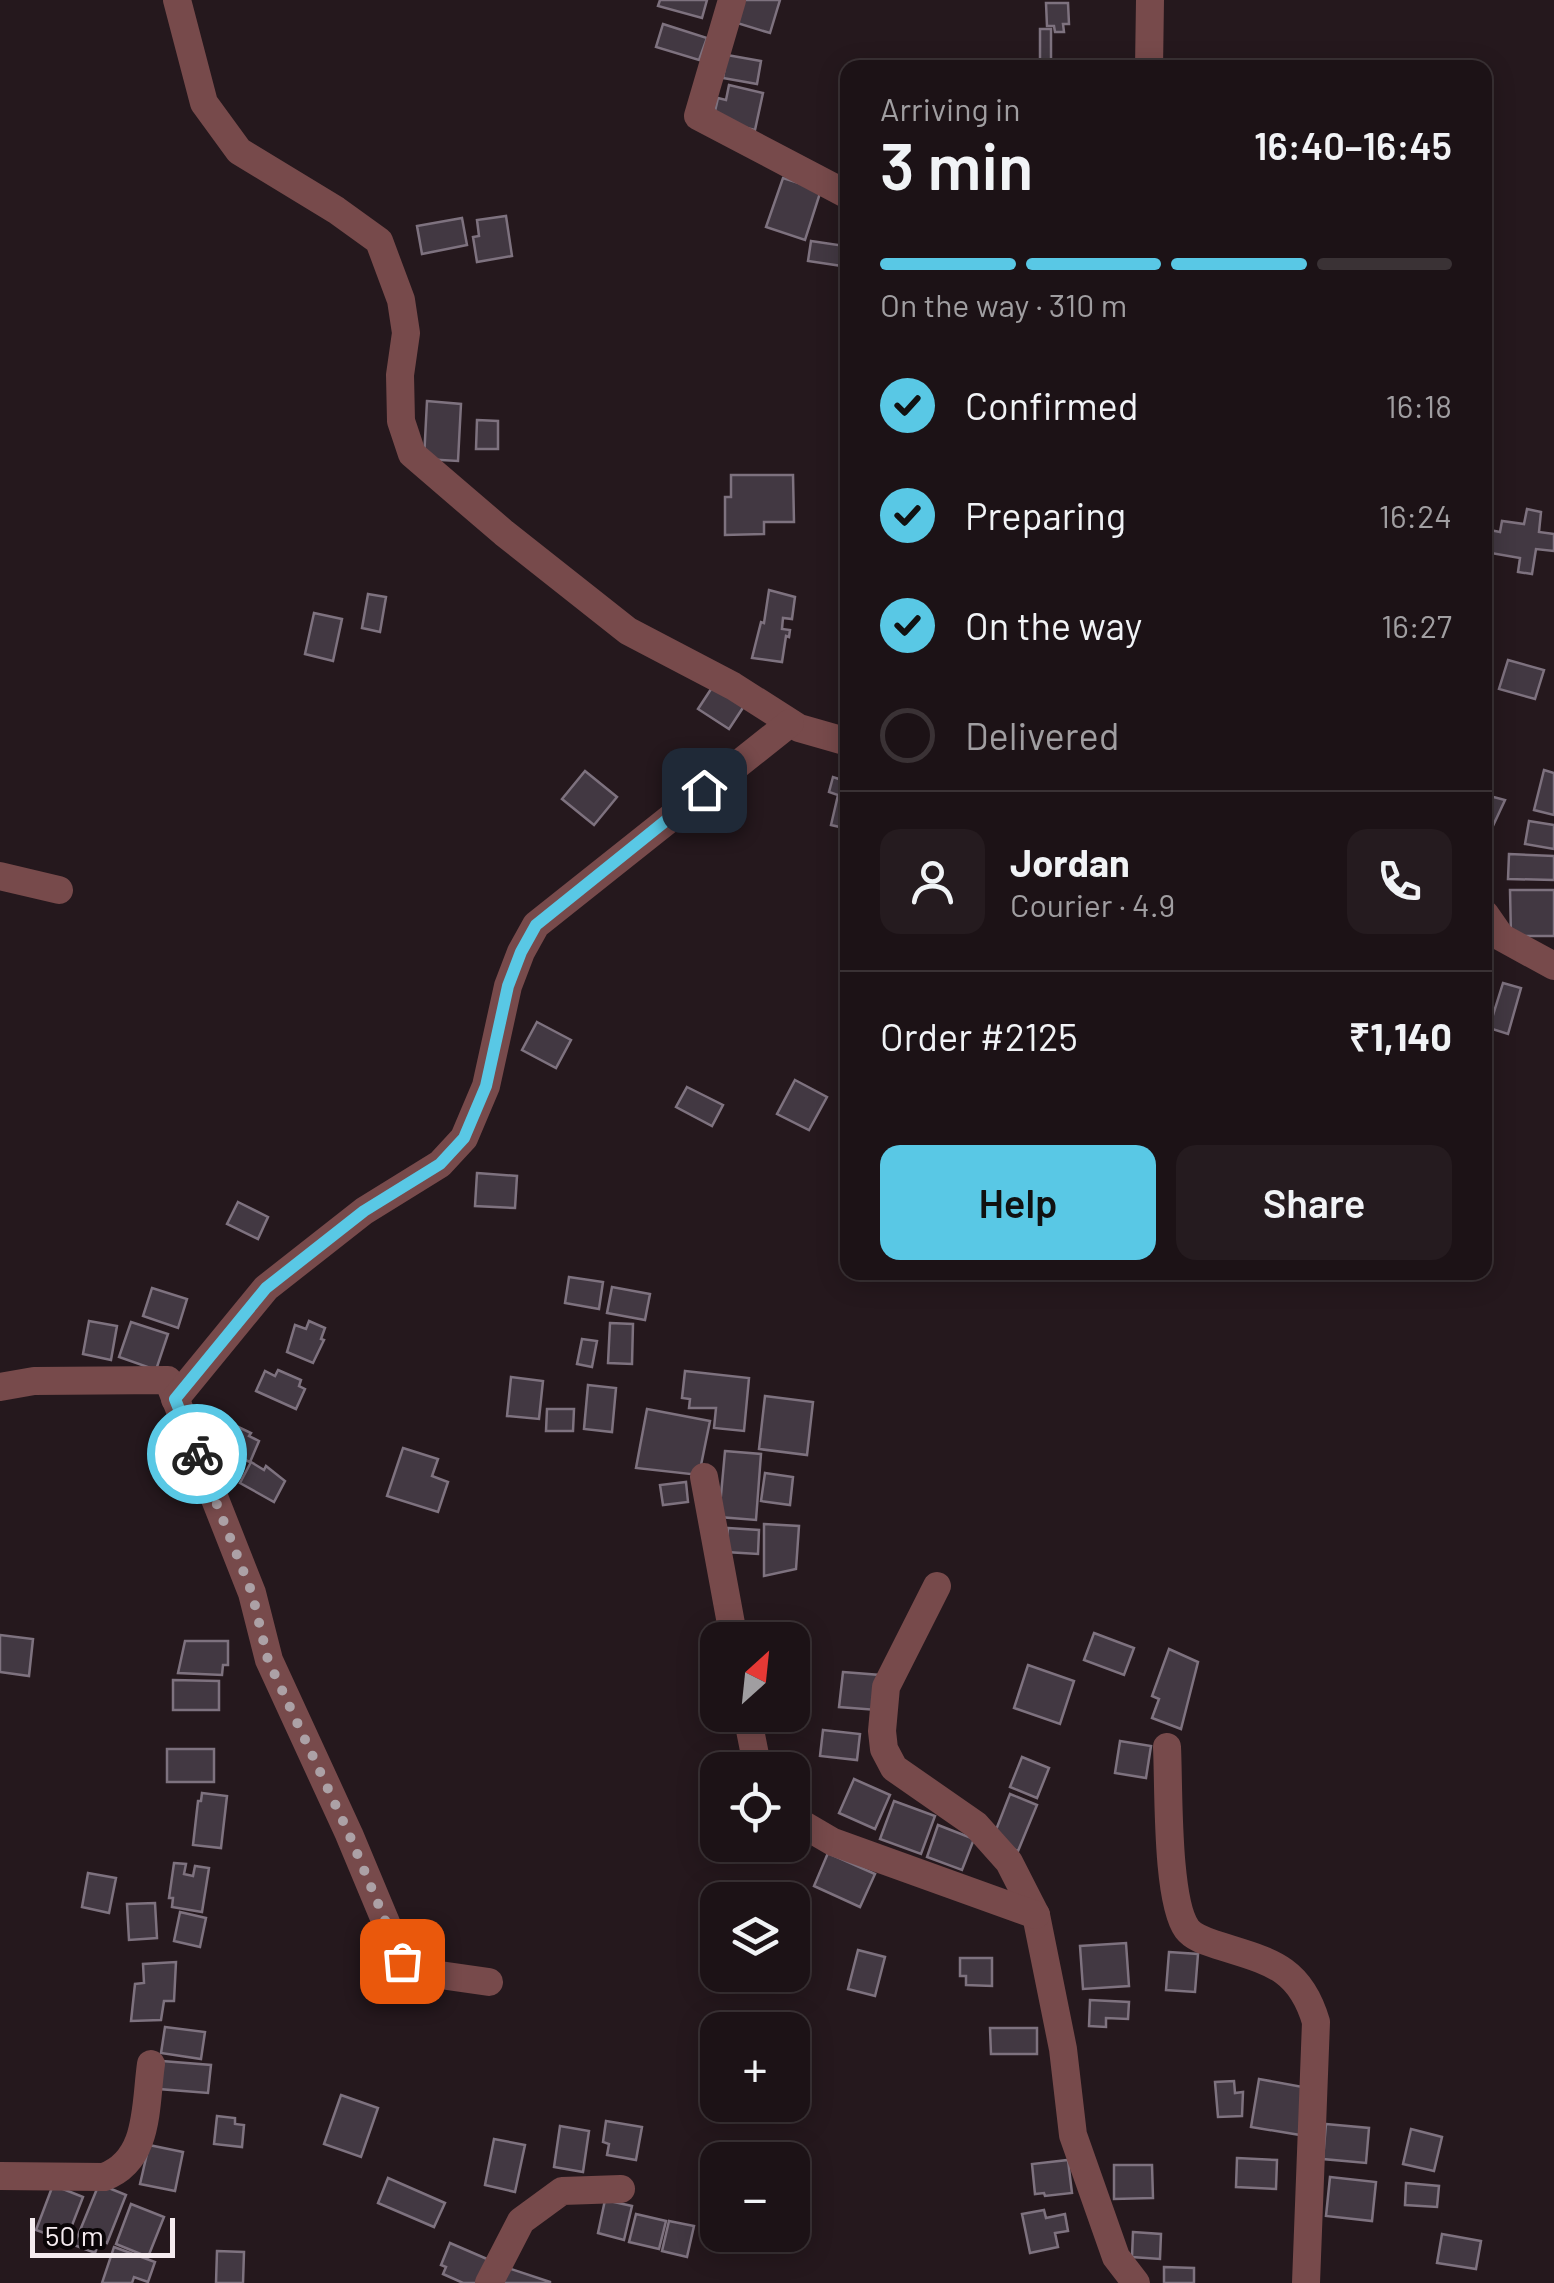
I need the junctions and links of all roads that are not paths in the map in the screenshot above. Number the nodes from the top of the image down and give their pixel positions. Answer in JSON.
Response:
{"nodes":[{"id":1,"x":177,"y":0,"type":"edge"},
{"id":2,"x":732,"y":0,"type":"edge"},
{"id":3,"x":1150,"y":0,"type":"edge"},
{"id":4,"x":1149,"y":60,"type":"edge"},
{"id":5,"x":840,"y":191,"type":"edge"},
{"id":6,"x":790,"y":722,"type":"junction"},
{"id":7,"x":840,"y":739,"type":"edge"},
{"id":8,"x":0,"y":876,"type":"edge"},
{"id":9,"x":59,"y":890,"type":"dead end"},
{"id":10,"x":1492,"y":924,"type":"edge"},
{"id":11,"x":1554,"y":966,"type":"edge"},
{"id":12,"x":0,"y":1388,"type":"edge"},
{"id":13,"x":175,"y":1399,"type":"junction"},
{"id":14,"x":704,"y":1477,"type":"dead end"},
{"id":15,"x":937,"y":1586,"type":"dead end"},
{"id":16,"x":731,"y":1622,"type":"edge"},
{"id":17,"x":1167,"y":1746,"type":"dead end"},
{"id":18,"x":810,"y":1829,"type":"edge"},
{"id":19,"x":1036,"y":1915,"type":"junction"},
{"id":20,"x":489,"y":1982,"type":"dead end"},
{"id":21,"x":151,"y":2064,"type":"dead end"},
{"id":22,"x":0,"y":2176,"type":"edge"},
{"id":23,"x":621,"y":2189,"type":"dead end"},
{"id":24,"x":489,"y":2283,"type":"edge"},
{"id":25,"x":1136,"y":2283,"type":"edge"},
{"id":26,"x":1306,"y":2283,"type":"edge"}],
"edges":[{"from":1,"to":6,"type":"street"},
{"from":2,"to":5,"type":"street"},
{"from":3,"to":4,"type":"street"},
{"from":6,"to":7,"type":"street"},
{"from":6,"to":13,"type":"street"},
{"from":8,"to":9,"type":"street"},
{"from":10,"to":11,"type":"street"},
{"from":12,"to":13,"type":"street"},
{"from":13,"to":20,"type":"street"},
{"from":14,"to":16,"type":"street"},
{"from":15,"to":19,"type":"street"},
{"from":17,"to":26,"type":"street"},
{"from":18,"to":19,"type":"street"},
{"from":19,"to":25,"type":"street"},
{"from":21,"to":22,"type":"street"},
{"from":23,"to":24,"type":"street"}]}
